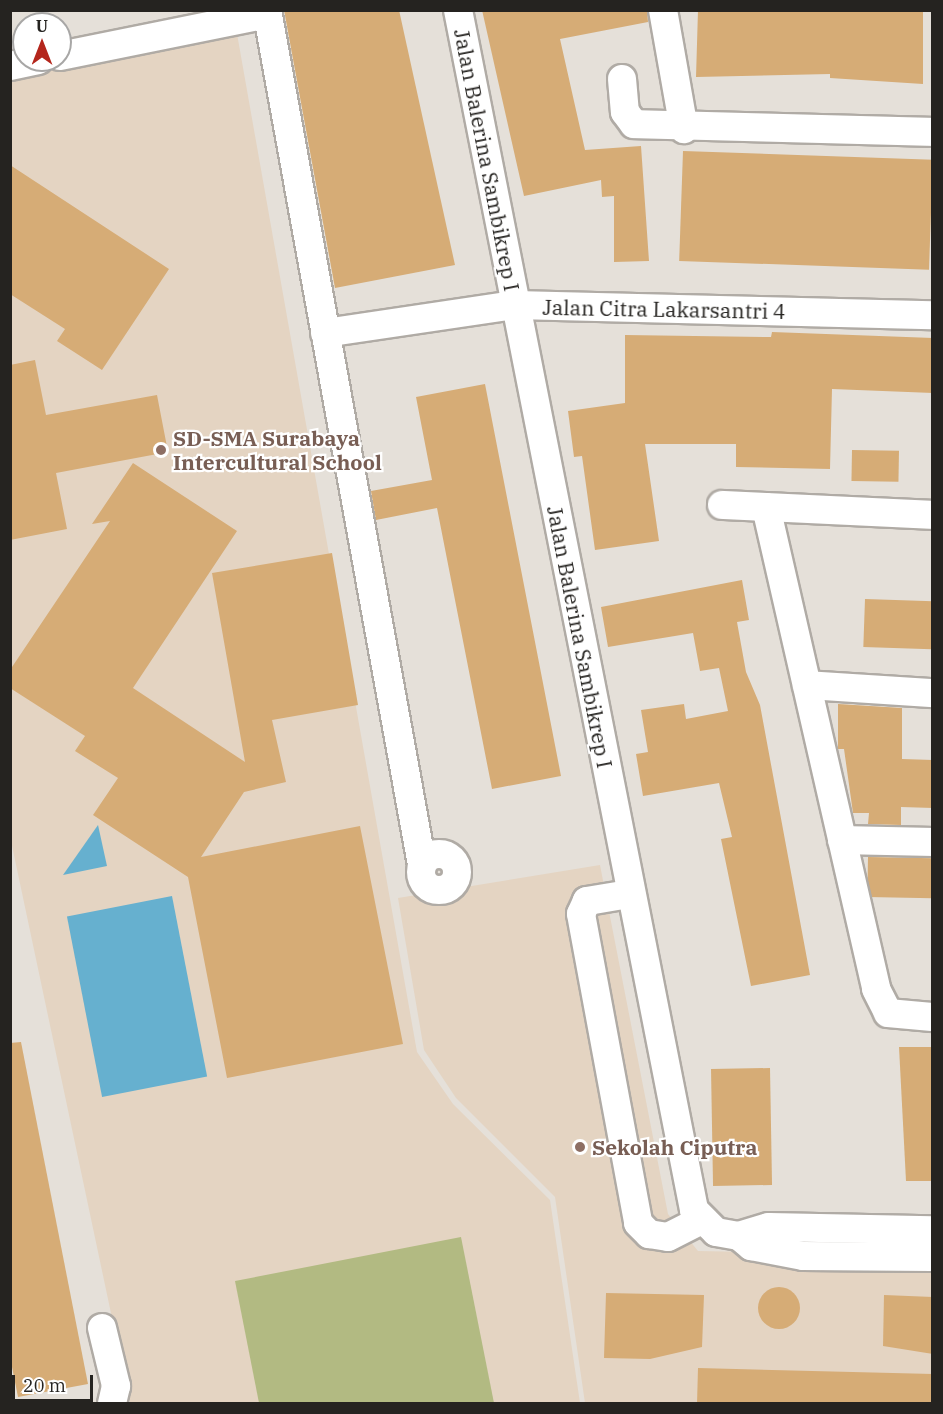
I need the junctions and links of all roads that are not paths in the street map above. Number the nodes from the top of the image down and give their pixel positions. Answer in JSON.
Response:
{"nodes":[{"id":1,"x":458,"y":10,"type":"edge"},
{"id":2,"x":663,"y":10,"type":"edge"},
{"id":3,"x":267,"y":12,"type":"edge"},
{"id":4,"x":72,"y":53,"type":"edge"},
{"id":5,"x":622,"y":79,"type":"dead end"},
{"id":6,"x":684,"y":129,"type":"junction"},
{"id":7,"x":933,"y":132,"type":"edge"},
{"id":8,"x":515,"y":305,"type":"junction"},
{"id":9,"x":933,"y":315,"type":"edge"},
{"id":10,"x":325,"y":333,"type":"junction"},
{"id":11,"x":722,"y":505,"type":"dead end"},
{"id":12,"x":766,"y":507,"type":"junction"},
{"id":13,"x":933,"y":515,"type":"edge"},
{"id":14,"x":807,"y":685,"type":"junction"},
{"id":15,"x":933,"y":693,"type":"edge"},
{"id":16,"x":842,"y":840,"type":"junction"},
{"id":17,"x":933,"y":842,"type":"edge"},
{"id":18,"x":422,"y":865,"type":"dead end"},
{"id":19,"x":629,"y":894,"type":"junction"},
{"id":20,"x":933,"y":1017,"type":"edge"},
{"id":21,"x":701,"y":1220,"type":"junction"},
{"id":22,"x":933,"y":1230,"type":"edge"},
{"id":23,"x":739,"y":1236,"type":"junction"},
{"id":24,"x":933,"y":1257,"type":"edge"},
{"id":25,"x":102,"y":1328,"type":"dead end"},
{"id":26,"x":112,"y":1404,"type":"edge"}],
"edges":[{"from":1,"to":8,"type":"street","name":"Jalan Balerina Sambikrep I"},
{"from":2,"to":6,"type":"street"},
{"from":3,"to":4,"type":"street"},
{"from":3,"to":10,"type":"street"},
{"from":5,"to":6,"type":"street"},
{"from":6,"to":7,"type":"street"},
{"from":8,"to":9,"type":"street","name":"Jalan Citra Lakarsantri 4"},
{"from":8,"to":10,"type":"street","name":"Jalan Citra Lakarsantri 4"},
{"from":8,"to":19,"type":"street","name":"Jalan Balerina Sambikrep I"},
{"from":10,"to":18,"type":"street"},
{"from":11,"to":12,"type":"street"},
{"from":12,"to":13,"type":"street"},
{"from":12,"to":14,"type":"street"},
{"from":14,"to":15,"type":"street"},
{"from":14,"to":16,"type":"street"},
{"from":16,"to":17,"type":"street"},
{"from":16,"to":20,"type":"street"},
{"from":19,"to":21,"type":"street","name":"Jalan Balerina Sambikrep I"},
{"from":19,"to":21,"type":"street"},
{"from":21,"to":23,"type":"street"},
{"from":22,"to":23,"type":"street"},
{"from":23,"to":24,"type":"street"},
{"from":25,"to":26,"type":"street"}]}
